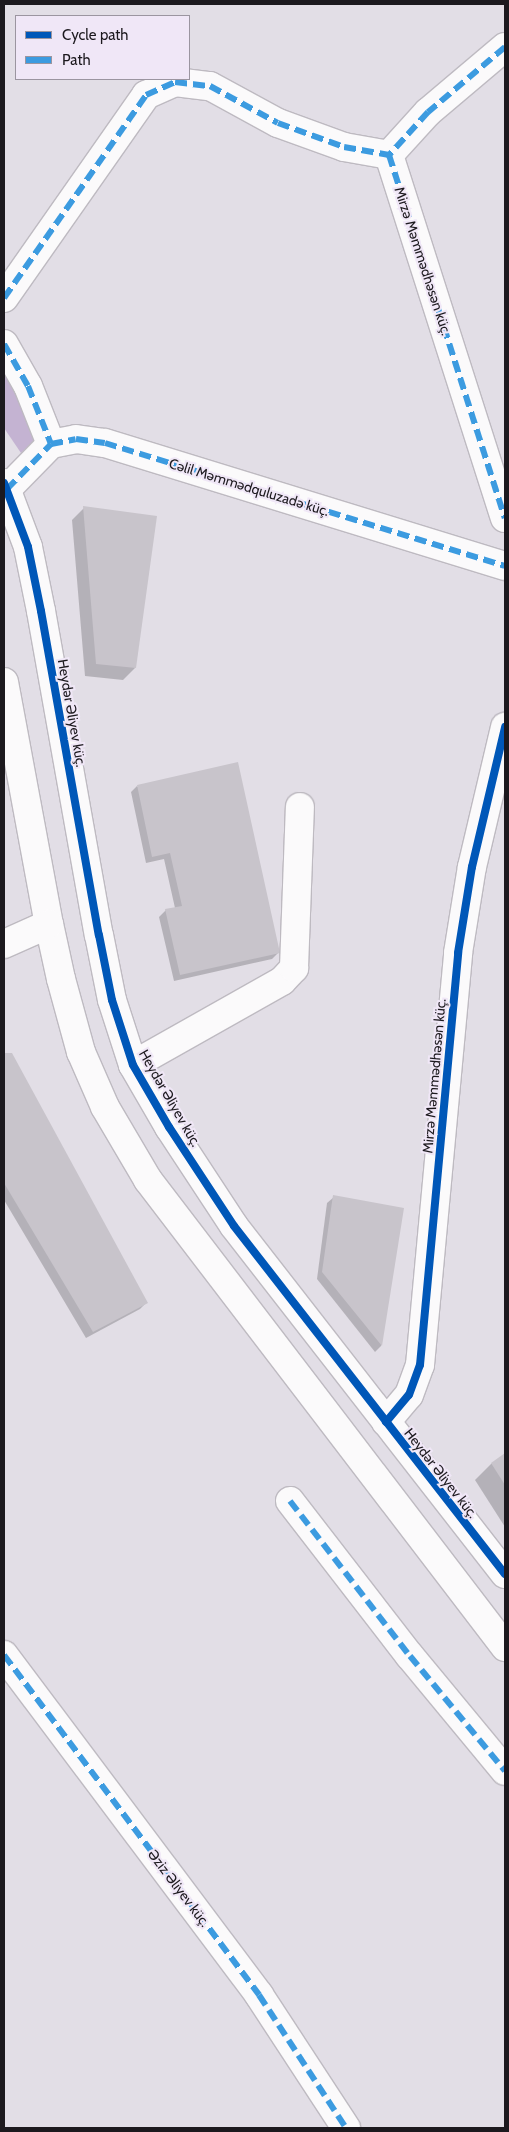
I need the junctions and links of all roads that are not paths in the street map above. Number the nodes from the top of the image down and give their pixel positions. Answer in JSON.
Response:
{"nodes":[{"id":1,"x":505,"y":47,"type":"edge"},
{"id":2,"x":389,"y":155,"type":"junction"},
{"id":3,"x":4,"y":298,"type":"edge"},
{"id":4,"x":4,"y":344,"type":"edge"},
{"id":5,"x":51,"y":444,"type":"junction"},
{"id":6,"x":5,"y":486,"type":"edge"},
{"id":7,"x":505,"y":518,"type":"edge"},
{"id":8,"x":505,"y":566,"type":"edge"},
{"id":9,"x":4,"y":682,"type":"edge"},
{"id":10,"x":505,"y":726,"type":"edge"},
{"id":11,"x":300,"y":807,"type":"dead end"},
{"id":12,"x":48,"y":924,"type":"junction"},
{"id":13,"x":4,"y":944,"type":"edge"},
{"id":14,"x":133,"y":1065,"type":"junction"},
{"id":15,"x":386,"y":1422,"type":"junction"},
{"id":16,"x":290,"y":1501,"type":"dead end"},
{"id":17,"x":505,"y":1574,"type":"edge"},
{"id":18,"x":505,"y":1647,"type":"edge"},
{"id":19,"x":4,"y":1655,"type":"edge"},
{"id":20,"x":505,"y":1771,"type":"edge"},
{"id":21,"x":346,"y":2128,"type":"edge"}],
"edges":[{"from":1,"to":2,"type":"street"},
{"from":2,"to":3,"type":"street"},
{"from":2,"to":7,"type":"street","name":"Mirzə Məmmədhəsən küç."},
{"from":4,"to":5,"type":"street"},
{"from":5,"to":6,"type":"street"},
{"from":5,"to":8,"type":"street","name":"Cəlil Məmmədquluzadə küç."},
{"from":6,"to":14,"type":"street","name":"Heydər Əliyev küç."},
{"from":9,"to":12,"type":"street"},
{"from":10,"to":15,"type":"street","name":"Mirzə Məmmədhəsən küç."},
{"from":11,"to":14,"type":"street"},
{"from":12,"to":13,"type":"street"},
{"from":12,"to":18,"type":"street"},
{"from":14,"to":15,"type":"street","name":"Heydər Əliyev küç."},
{"from":15,"to":17,"type":"street","name":"Heydər Əliyev küç."},
{"from":16,"to":20,"type":"street"},
{"from":19,"to":21,"type":"street","name":"Əziz Əliyev küç."}]}
